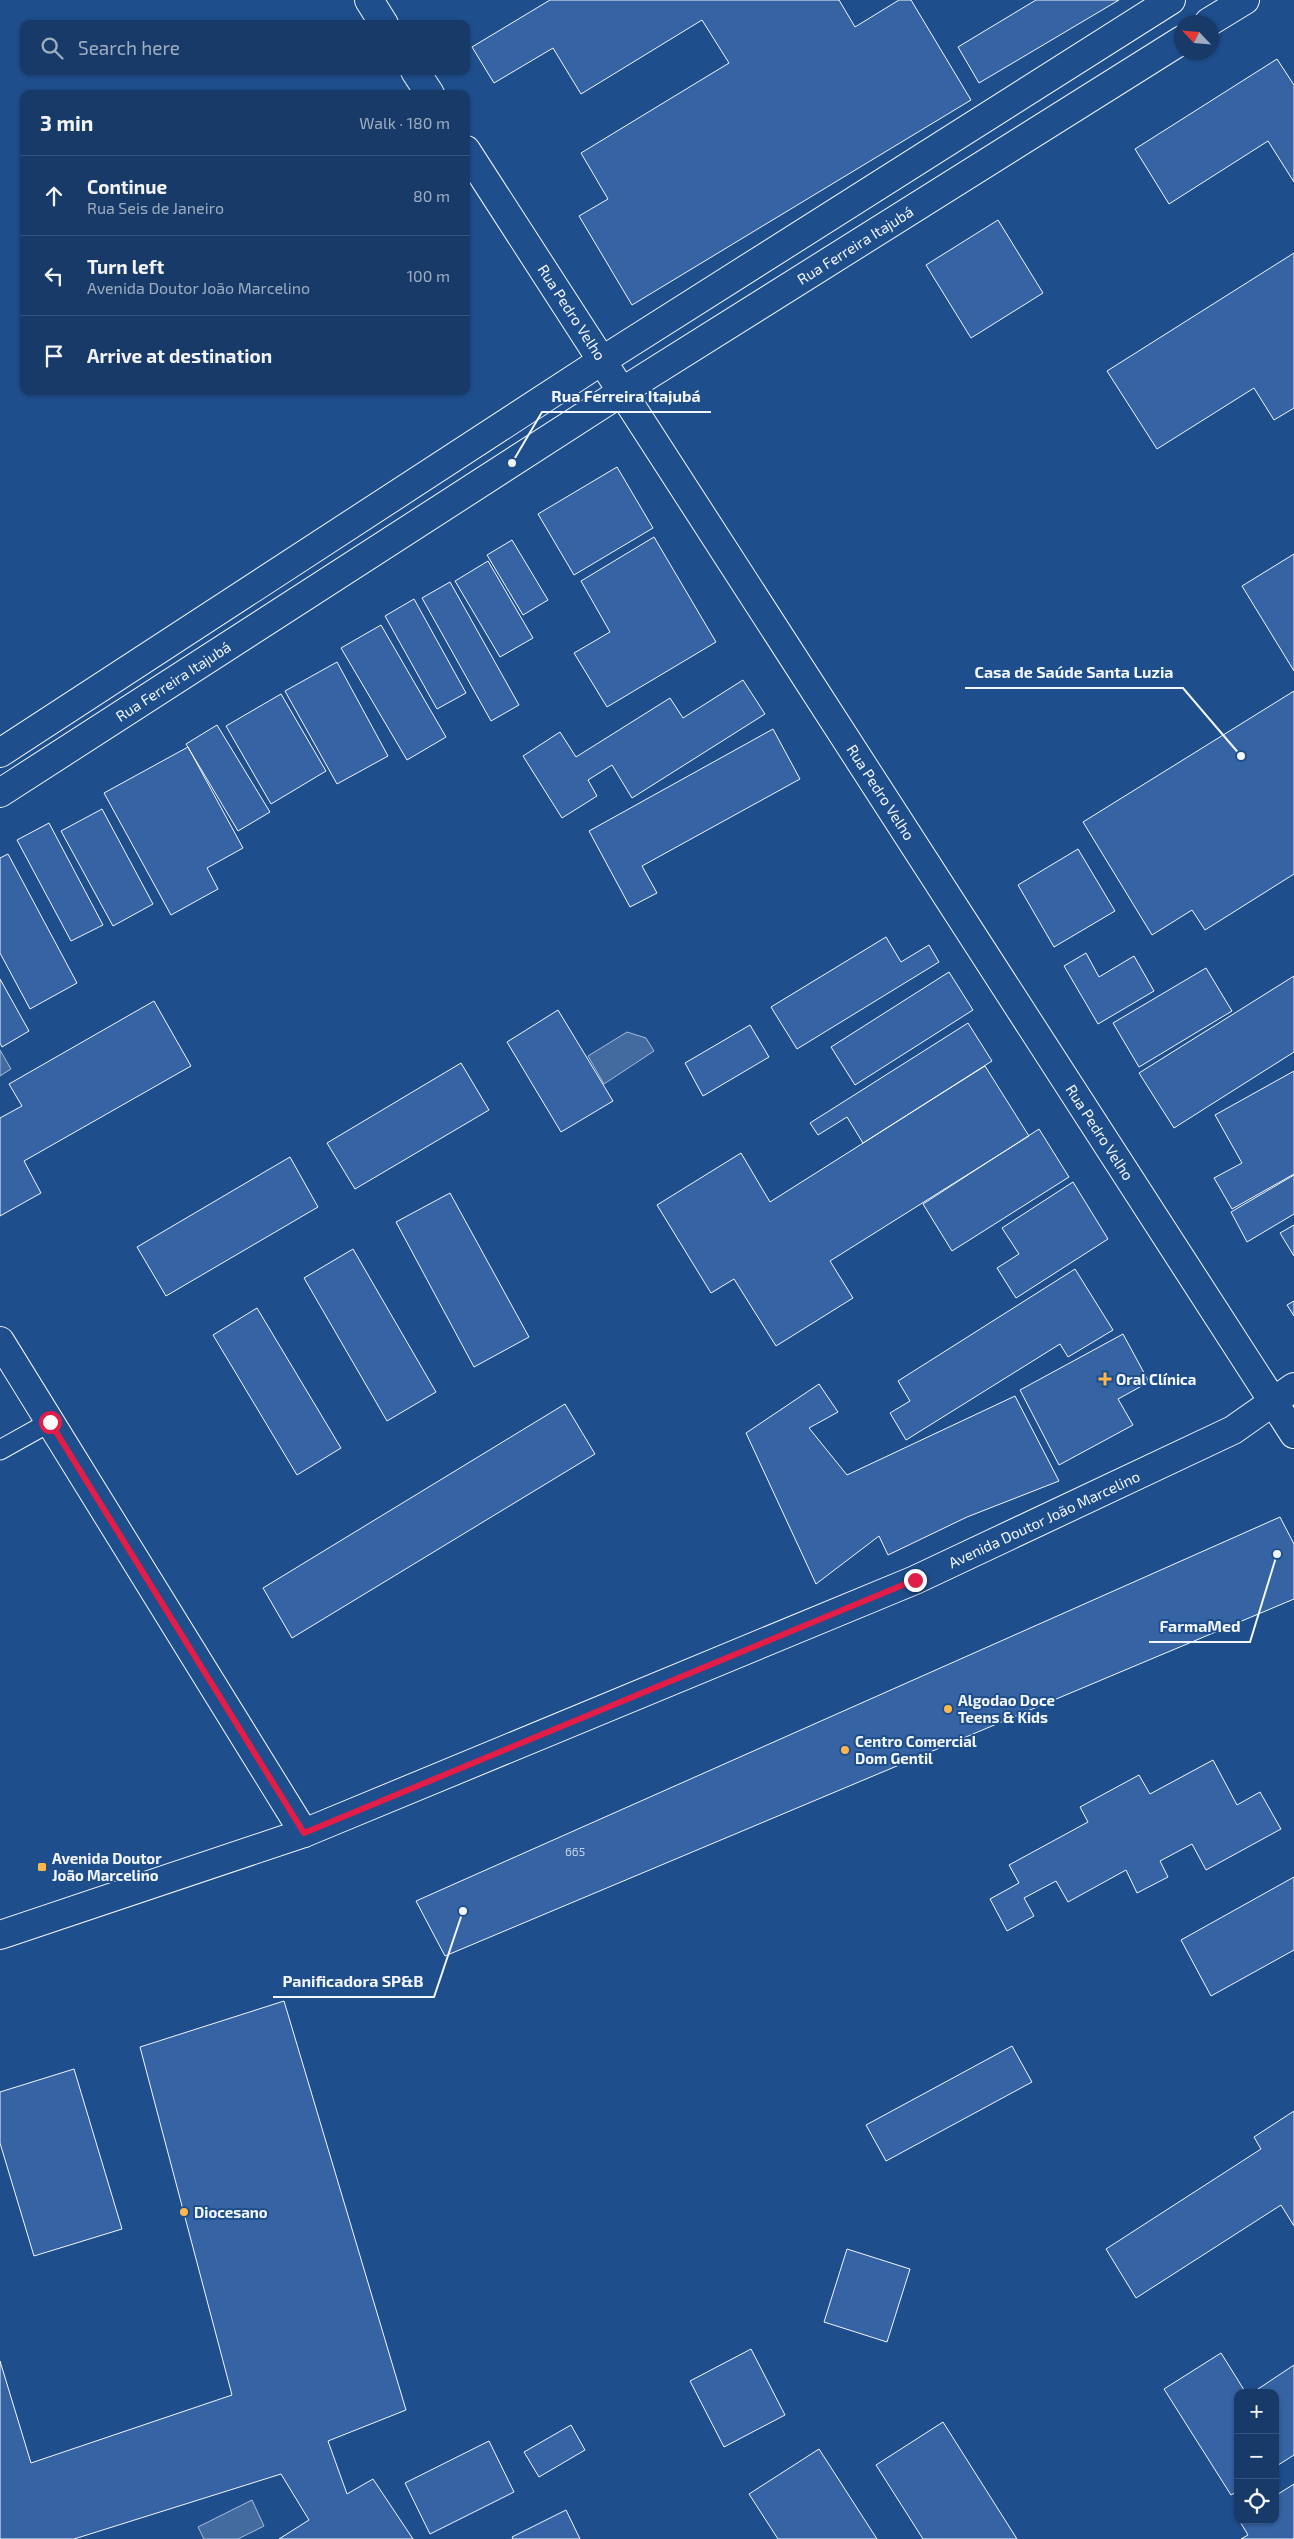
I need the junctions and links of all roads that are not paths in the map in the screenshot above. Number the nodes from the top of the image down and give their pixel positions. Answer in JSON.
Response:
{"nodes":[{"id":1,"x":368,"y":0,"type":"edge"},
{"id":2,"x":1171,"y":0,"type":"edge"},
{"id":3,"x":1245,"y":0,"type":"edge"},
{"id":4,"x":1219,"y":16,"type":"edge"},
{"id":5,"x":381,"y":20,"type":"edge"},
{"id":6,"x":1174,"y":45,"type":"edge"},
{"id":7,"x":418,"y":75,"type":"edge"},
{"id":8,"x":427,"y":90,"type":"edge"},
{"id":9,"x":470,"y":156,"type":"edge"},
{"id":10,"x":603,"y":360,"type":"junction"},
{"id":11,"x":623,"y":392,"type":"junction"},
{"id":12,"x":0,"y":753,"type":"edge"},
{"id":13,"x":0,"y":793,"type":"edge"},
{"id":14,"x":0,"y":1341,"type":"edge"},
{"id":15,"x":1283,"y":1394,"type":"edge"},
{"id":16,"x":50,"y":1422,"type":"junction"},
{"id":17,"x":1294,"y":1434,"type":"edge"},
{"id":18,"x":0,"y":1450,"type":"edge"},
{"id":19,"x":304,"y":1833,"type":"junction"},
{"id":20,"x":0,"y":1935,"type":"edge"}],
"edges":[{"from":1,"to":5,"type":"street"},
{"from":2,"to":10,"type":"street"},
{"from":3,"to":4,"type":"street"},
{"from":6,"to":11,"type":"street","name":"Rua Ferreira Itajubá"},
{"from":7,"to":8,"type":"street"},
{"from":9,"to":10,"type":"street","name":"Rua Pedro Velho"},
{"from":10,"to":11,"type":"street","name":"Rua Pedro Velho"},
{"from":10,"to":12,"type":"street"},
{"from":11,"to":13,"type":"street","name":"Rua Ferreira Itajubá"},
{"from":11,"to":15,"type":"street","name":"Rua Pedro Velho"},
{"from":14,"to":16,"type":"street"},
{"from":15,"to":17,"type":"street","name":"Rua Pedro Velho"},
{"from":15,"to":19,"type":"street","name":"Avenida Doutor João Marcelino"},
{"from":16,"to":18,"type":"lane"},
{"from":16,"to":19,"type":"street"},
{"from":19,"to":20,"type":"street","name":"Avenida Doutor João Marcelino"}]}
